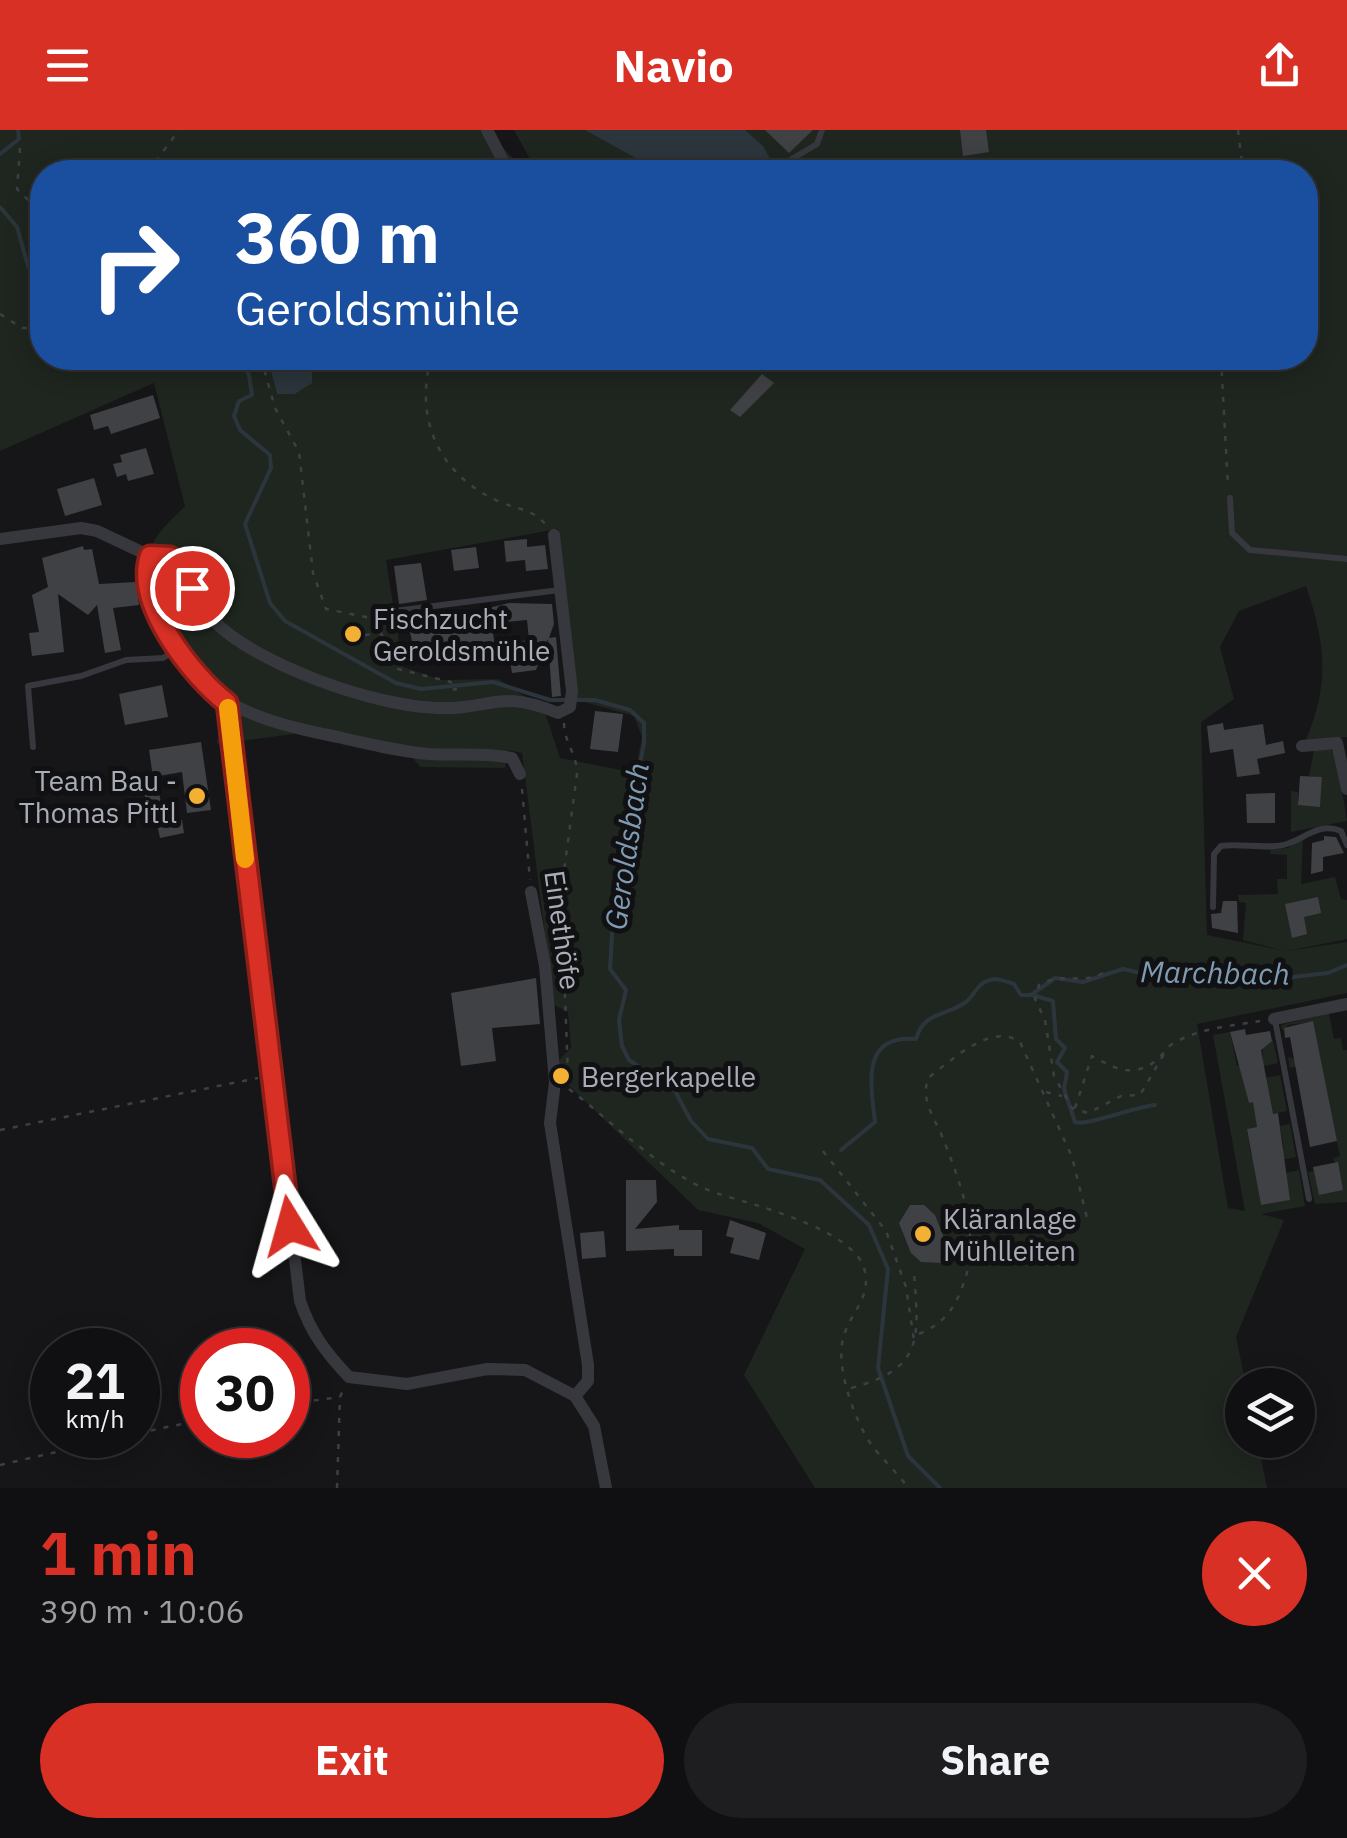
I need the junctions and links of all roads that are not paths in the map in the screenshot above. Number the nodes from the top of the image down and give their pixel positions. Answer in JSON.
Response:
{"nodes":[{"id":1,"x":487,"y":130,"type":"edge"},
{"id":2,"x":822,"y":130,"type":"edge"},
{"id":3,"x":503,"y":160,"type":"edge"},
{"id":4,"x":790,"y":160,"type":"edge"},
{"id":5,"x":1230,"y":498,"type":"road end"},
{"id":6,"x":554,"y":535,"type":"road end"},
{"id":7,"x":0,"y":539,"type":"edge"},
{"id":8,"x":150,"y":556,"type":"junction"},
{"id":9,"x":1347,"y":559,"type":"edge"},
{"id":10,"x":560,"y":590,"type":"junction"},
{"id":11,"x":395,"y":611,"type":"road end"},
{"id":12,"x":176,"y":650,"type":"junction"},
{"id":13,"x":227,"y":703,"type":"junction"},
{"id":14,"x":1342,"y":739,"type":"edge"},
{"id":15,"x":33,"y":746,"type":"dead end"},
{"id":16,"x":1302,"y":746,"type":"dead end"},
{"id":17,"x":520,"y":774,"type":"road end"},
{"id":18,"x":1347,"y":789,"type":"edge"},
{"id":19,"x":1347,"y":845,"type":"edge"},
{"id":20,"x":531,"y":892,"type":"road end"},
{"id":21,"x":1213,"y":907,"type":"dead end"},
{"id":22,"x":1347,"y":1004,"type":"edge"},
{"id":23,"x":1274,"y":1019,"type":"joint"},
{"id":24,"x":1310,"y":1199,"type":"dead end"},
{"id":25,"x":575,"y":1396,"type":"junction"},
{"id":26,"x":606,"y":1488,"type":"edge"}],
"edges":[{"from":1,"to":3,"type":"street"},
{"from":2,"to":4,"type":"lane"},
{"from":5,"to":9,"type":"lane"},
{"from":6,"to":10,"type":"street"},
{"from":7,"to":8,"type":"street"},
{"from":8,"to":10,"type":"street"},
{"from":8,"to":12,"type":"street"},
{"from":10,"to":11,"type":"lane"},
{"from":12,"to":13,"type":"street"},
{"from":12,"to":15,"type":"lane"},
{"from":13,"to":17,"type":"street"},
{"from":13,"to":25,"type":"street"},
{"from":14,"to":16,"type":"street"},
{"from":14,"to":18,"type":"street"},
{"from":19,"to":21,"type":"lane"},
{"from":20,"to":25,"type":"street","name":"Einethöfe"},
{"from":22,"to":23,"type":"street"},
{"from":23,"to":24,"type":"lane"},
{"from":25,"to":26,"type":"street"}]}
